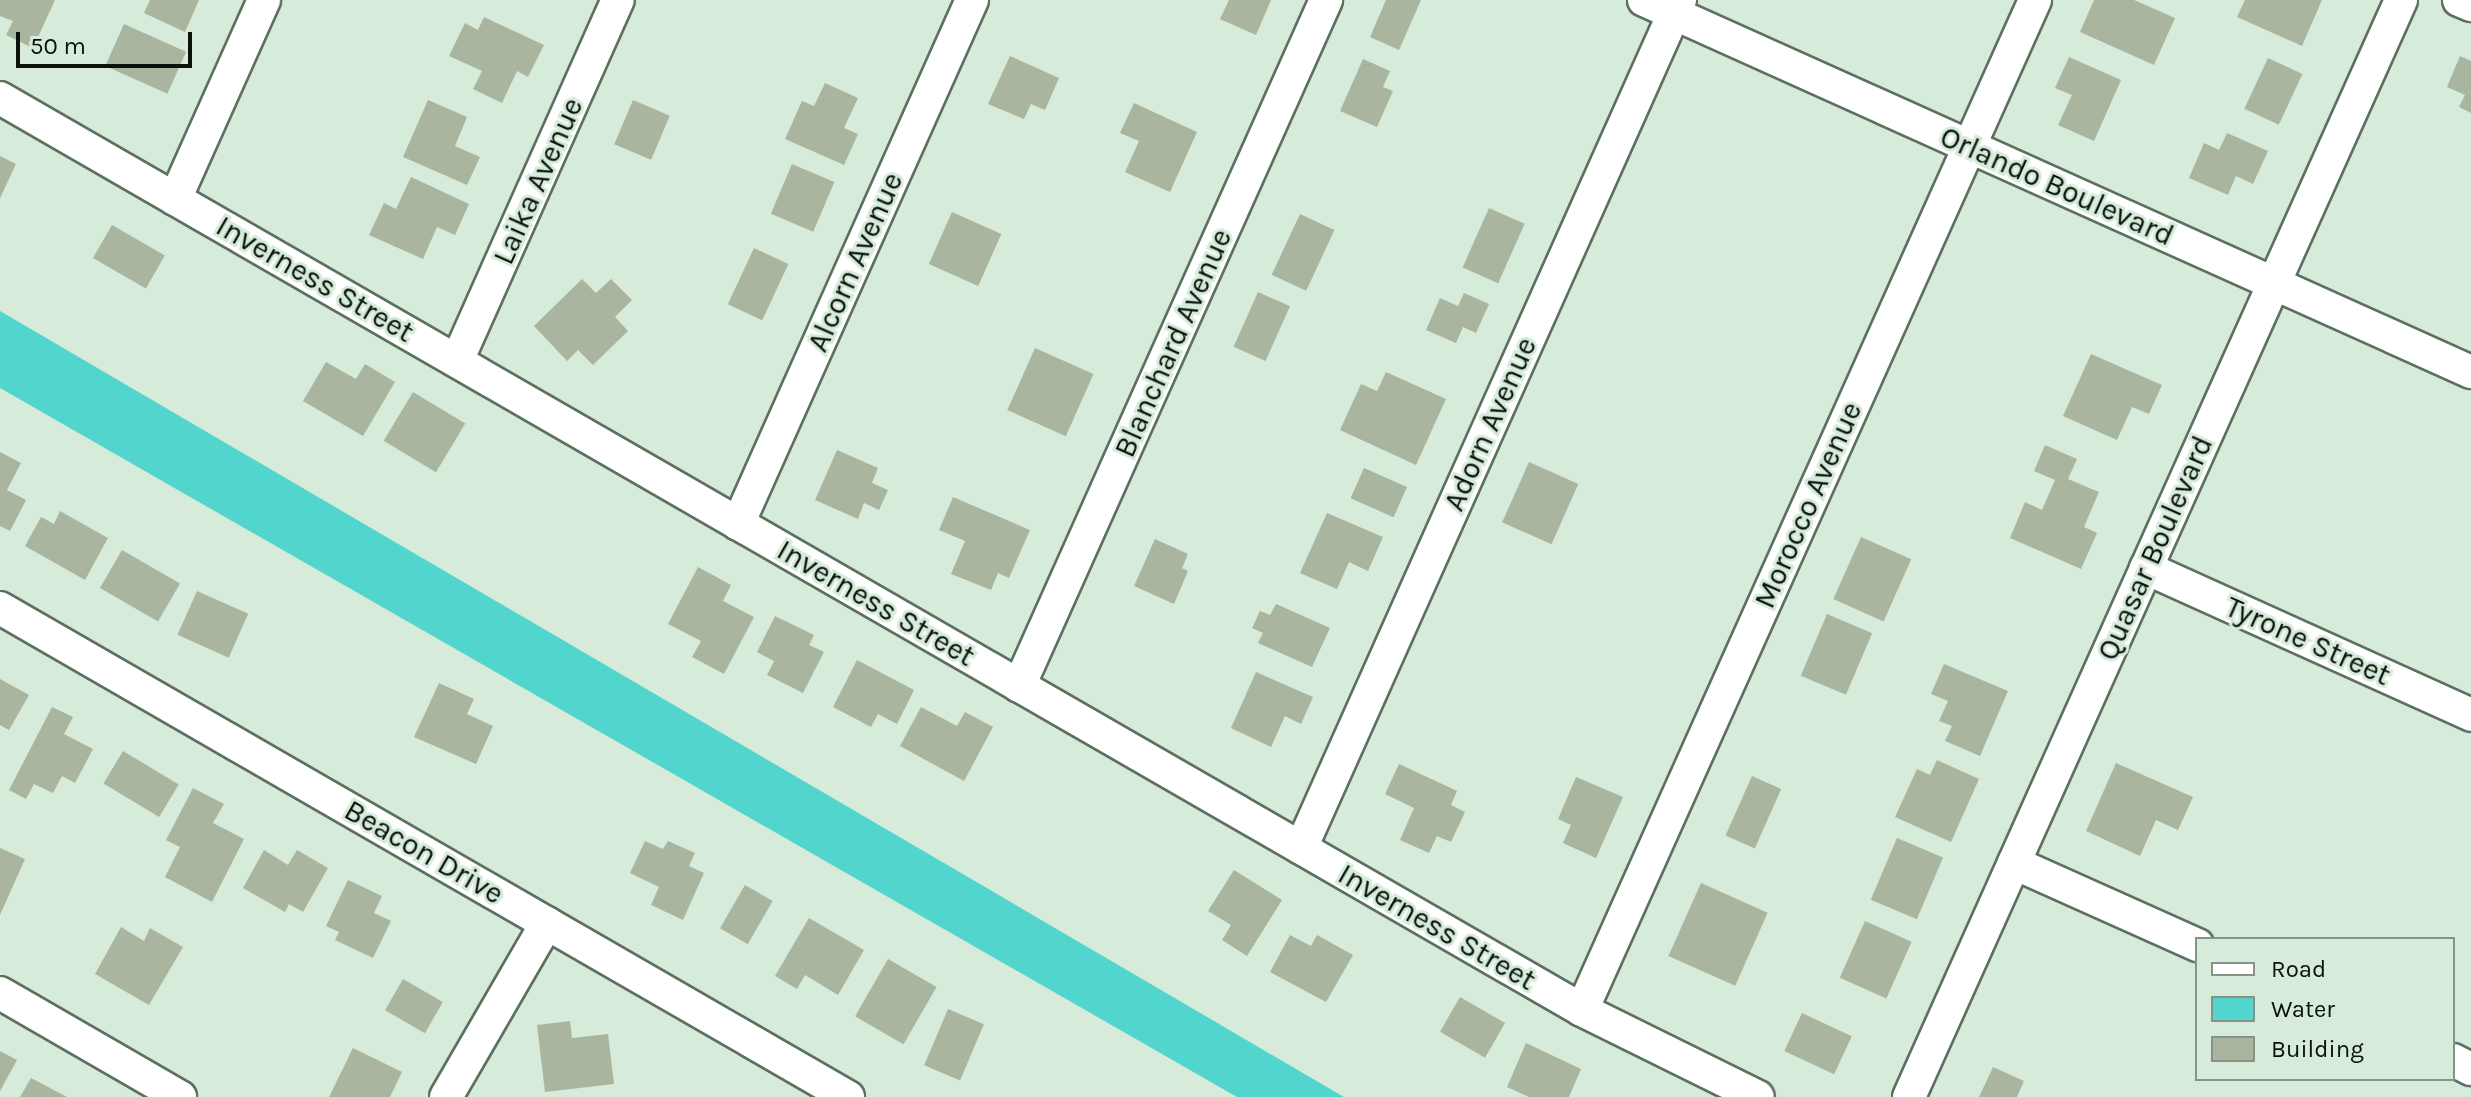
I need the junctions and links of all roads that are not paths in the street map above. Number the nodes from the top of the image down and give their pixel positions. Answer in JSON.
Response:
{"nodes":[{"id":1,"x":264,"y":0,"type":"edge"},
{"id":2,"x":618,"y":0,"type":"edge"},
{"id":3,"x":972,"y":0,"type":"edge"},
{"id":4,"x":1326,"y":0,"type":"edge"},
{"id":5,"x":1644,"y":0,"type":"edge"},
{"id":6,"x":2035,"y":0,"type":"edge"},
{"id":7,"x":2401,"y":0,"type":"edge"},
{"id":8,"x":2459,"y":0,"type":"edge"},
{"id":9,"x":2471,"y":5,"type":"edge"},
{"id":10,"x":1677,"y":7,"type":"edge"},
{"id":11,"x":0,"y":98,"type":"edge"},
{"id":12,"x":1969,"y":146,"type":"junction"},
{"id":13,"x":175,"y":199,"type":"junction"},
{"id":14,"x":2273,"y":283,"type":"junction"},
{"id":15,"x":457,"y":361,"type":"junction"},
{"id":16,"x":2471,"y":372,"type":"edge"},
{"id":17,"x":738,"y":524,"type":"junction"},
{"id":18,"x":2146,"y":568,"type":"junction"},
{"id":19,"x":0,"y":608,"type":"edge"},
{"id":20,"x":1019,"y":686,"type":"junction"},
{"id":21,"x":2471,"y":715,"type":"edge"},
{"id":22,"x":1301,"y":848,"type":"junction"},
{"id":23,"x":2014,"y":863,"type":"junction"},
{"id":24,"x":547,"y":923,"type":"junction"},
{"id":25,"x":2195,"y":944,"type":"edge"},
{"id":26,"x":0,"y":993,"type":"edge"},
{"id":27,"x":1582,"y":1010,"type":"junction"},
{"id":28,"x":180,"y":1097,"type":"edge"},
{"id":29,"x":446,"y":1097,"type":"edge"},
{"id":30,"x":848,"y":1097,"type":"edge"},
{"id":31,"x":1758,"y":1097,"type":"edge"},
{"id":32,"x":1909,"y":1097,"type":"edge"}],
"edges":[{"from":1,"to":13,"type":"street"},
{"from":2,"to":15,"type":"street","name":"Laika Avenue"},
{"from":3,"to":17,"type":"street","name":"Alcorn Avenue"},
{"from":4,"to":20,"type":"street","name":"Blanchard Avenue"},
{"from":5,"to":10,"type":"street","name":"Orlando Boulevard"},
{"from":6,"to":12,"type":"street","name":"Morocco Avenue"},
{"from":7,"to":14,"type":"street","name":"Quasar Boulevard"},
{"from":8,"to":9,"type":"street"},
{"from":10,"to":12,"type":"street","name":"Orlando Boulevard"},
{"from":10,"to":22,"type":"street","name":"Adorn Avenue"},
{"from":11,"to":13,"type":"street","name":"Inverness Street"},
{"from":12,"to":14,"type":"street","name":"Orlando Boulevard"},
{"from":12,"to":27,"type":"street","name":"Morocco Avenue"},
{"from":13,"to":15,"type":"street","name":"Inverness Street"},
{"from":14,"to":16,"type":"street","name":"Orlando Boulevard"},
{"from":14,"to":18,"type":"street","name":"Quasar Boulevard"},
{"from":15,"to":17,"type":"street","name":"Inverness Street"},
{"from":17,"to":20,"type":"street","name":"Inverness Street"},
{"from":18,"to":21,"type":"street","name":"Tyrone Street"},
{"from":18,"to":23,"type":"street","name":"Quasar Boulevard"},
{"from":19,"to":24,"type":"street","name":"Beacon Drive"},
{"from":20,"to":22,"type":"street","name":"Inverness Street"},
{"from":22,"to":27,"type":"street","name":"Inverness Street"},
{"from":23,"to":25,"type":"street"},
{"from":23,"to":32,"type":"street","name":"Quasar Boulevard"},
{"from":24,"to":29,"type":"street"},
{"from":24,"to":30,"type":"street","name":"Beacon Drive"},
{"from":26,"to":28,"type":"street"},
{"from":27,"to":31,"type":"street","name":"Inverness Street"}]}
